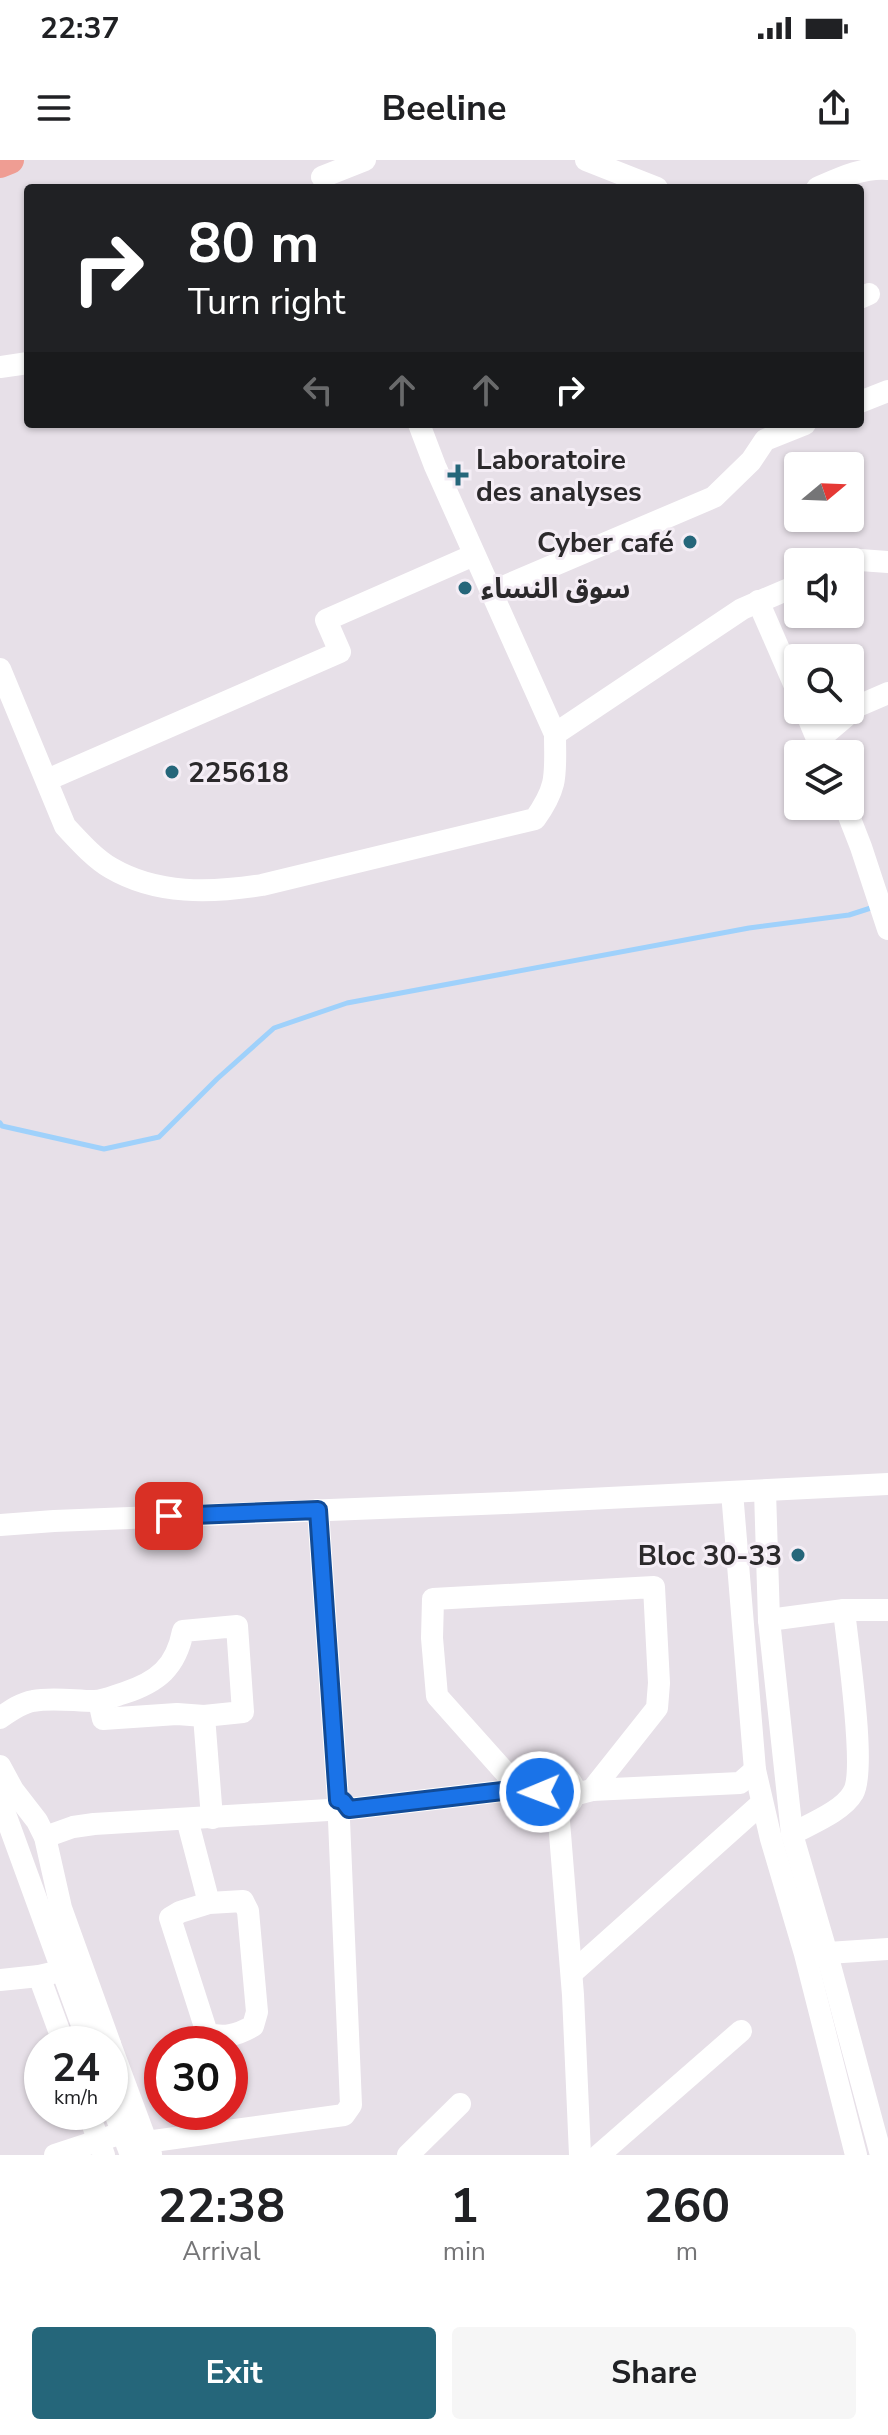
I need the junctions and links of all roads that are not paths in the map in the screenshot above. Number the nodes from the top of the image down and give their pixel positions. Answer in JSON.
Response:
{"nodes":[{"id":1,"x":10,"y":160,"type":"edge"},
{"id":2,"x":365,"y":160,"type":"edge"},
{"id":3,"x":586,"y":160,"type":"edge"},
{"id":4,"x":0,"y":164,"type":"edge"},
{"id":5,"x":888,"y":169,"type":"edge"},
{"id":6,"x":321,"y":175,"type":"edge"},
{"id":7,"x":647,"y":184,"type":"edge"},
{"id":8,"x":826,"y":184,"type":"edge"},
{"id":9,"x":24,"y":364,"type":"edge"},
{"id":10,"x":0,"y":367,"type":"edge"},
{"id":11,"x":888,"y":391,"type":"edge"},
{"id":12,"x":864,"y":400,"type":"edge"},
{"id":13,"x":421,"y":428,"type":"edge"},
{"id":14,"x":795,"y":428,"type":"edge"},
{"id":15,"x":474,"y":555,"type":"junction"},
{"id":16,"x":864,"y":560,"type":"edge"},
{"id":17,"x":888,"y":562,"type":"edge"},
{"id":18,"x":784,"y":591,"type":"edge"},
{"id":19,"x":491,"y":592,"type":"junction"},
{"id":20,"x":758,"y":601,"type":"junction"},
{"id":21,"x":784,"y":661,"type":"edge"},
{"id":22,"x":0,"y":669,"type":"edge"},
{"id":23,"x":888,"y":693,"type":"edge"},
{"id":24,"x":555,"y":734,"type":"junction"},
{"id":25,"x":827,"y":740,"type":"edge"},
{"id":26,"x":47,"y":780,"type":"junction"},
{"id":27,"x":850,"y":820,"type":"edge"},
{"id":28,"x":888,"y":929,"type":"edge"},
{"id":29,"x":888,"y":1484,"type":"edge"},
{"id":30,"x":765,"y":1491,"type":"junction"},
{"id":31,"x":732,"y":1492,"type":"junction"},
{"id":32,"x":318,"y":1510,"type":"junction"},
{"id":33,"x":0,"y":1525,"type":"edge"},
{"id":34,"x":844,"y":1610,"type":"junction"},
{"id":35,"x":888,"y":1610,"type":"edge"},
{"id":36,"x":769,"y":1620,"type":"junction"},
{"id":37,"x":99,"y":1701,"type":"junction"},
{"id":38,"x":204,"y":1716,"type":"junction"},
{"id":39,"x":0,"y":1718,"type":"edge"},
{"id":40,"x":0,"y":1766,"type":"edge"},
{"id":41,"x":755,"y":1770,"type":"junction"},
{"id":42,"x":530,"y":1790,"type":"junction"},
{"id":43,"x":574,"y":1798,"type":"junction"},
{"id":44,"x":0,"y":1800,"type":"edge"},
{"id":45,"x":762,"y":1803,"type":"junction"},
{"id":46,"x":339,"y":1810,"type":"junction"},
{"id":47,"x":32,"y":1814,"type":"junction"},
{"id":48,"x":212,"y":1818,"type":"junction"},
{"id":49,"x":187,"y":1819,"type":"junction"},
{"id":50,"x":10,"y":1825,"type":"junction"},
{"id":51,"x":792,"y":1834,"type":"junction"},
{"id":52,"x":46,"y":1844,"type":"junction"},
{"id":53,"x":22,"y":1859,"type":"junction"},
{"id":54,"x":209,"y":1903,"type":"junction"},
{"id":55,"x":888,"y":1949,"type":"edge"},
{"id":56,"x":816,"y":1954,"type":"junction"},
{"id":57,"x":72,"y":1968,"type":"junction"},
{"id":58,"x":572,"y":1973,"type":"junction"},
{"id":59,"x":39,"y":1976,"type":"junction"},
{"id":60,"x":0,"y":1980,"type":"edge"},
{"id":61,"x":57,"y":2026,"type":"edge"},
{"id":62,"x":85,"y":2026,"type":"edge"},
{"id":63,"x":101,"y":2026,"type":"edge"},
{"id":64,"x":741,"y":2031,"type":"dead end"},
{"id":65,"x":128,"y":2102,"type":"edge"},
{"id":66,"x":460,"y":2104,"type":"dead end"},
{"id":67,"x":121,"y":2130,"type":"edge"},
{"id":68,"x":122,"y":2133,"type":"junction"},
{"id":69,"x":102,"y":2148,"type":"edge"},
{"id":70,"x":143,"y":2151,"type":"edge"},
{"id":71,"x":55,"y":2155,"type":"edge"},
{"id":72,"x":408,"y":2155,"type":"edge"},
{"id":73,"x":580,"y":2155,"type":"edge"},
{"id":74,"x":599,"y":2155,"type":"edge"},
{"id":75,"x":856,"y":2155,"type":"edge"},
{"id":76,"x":881,"y":2155,"type":"edge"}],
"edges":[{"from":1,"to":4,"type":"main road"},
{"from":2,"to":6,"type":"street"},
{"from":3,"to":7,"type":"street"},
{"from":5,"to":8,"type":"street"},
{"from":9,"to":10,"type":"street"},
{"from":11,"to":12,"type":"street"},
{"from":13,"to":15,"type":"street"},
{"from":14,"to":19,"type":"street"},
{"from":15,"to":19,"type":"street"},
{"from":15,"to":26,"type":"street"},
{"from":16,"to":17,"type":"street"},
{"from":18,"to":20,"type":"street"},
{"from":19,"to":24,"type":"street"},
{"from":20,"to":21,"type":"street"},
{"from":20,"to":24,"type":"street"},
{"from":22,"to":26,"type":"street"},
{"from":23,"to":25,"type":"street"},
{"from":24,"to":26,"type":"street"},
{"from":27,"to":28,"type":"street"},
{"from":29,"to":30,"type":"street"},
{"from":30,"to":31,"type":"street"},
{"from":30,"to":36,"type":"street"},
{"from":31,"to":32,"type":"street"},
{"from":31,"to":41,"type":"street"},
{"from":32,"to":33,"type":"street"},
{"from":32,"to":46,"type":"street"},
{"from":34,"to":35,"type":"street"},
{"from":34,"to":36,"type":"street"},
{"from":34,"to":51,"type":"street"},
{"from":36,"to":51,"type":"street"},
{"from":37,"to":38,"type":"street"},
{"from":37,"to":38,"type":"street"},
{"from":37,"to":39,"type":"street"},
{"from":38,"to":48,"type":"street"},
{"from":40,"to":47,"type":"street"},
{"from":41,"to":43,"type":"street"},
{"from":41,"to":45,"type":"street"},
{"from":42,"to":43,"type":"street"},
{"from":42,"to":43,"type":"street"},
{"from":42,"to":43,"type":"street"},
{"from":42,"to":46,"type":"street"},
{"from":43,"to":58,"type":"street"},
{"from":44,"to":50,"type":"street"},
{"from":45,"to":56,"type":"street"},
{"from":45,"to":58,"type":"street"},
{"from":46,"to":48,"type":"street"},
{"from":46,"to":70,"type":"street"},
{"from":47,"to":50,"type":"street"},
{"from":47,"to":52,"type":"street"},
{"from":48,"to":49,"type":"street"},
{"from":49,"to":52,"type":"street"},
{"from":49,"to":54,"type":"street"},
{"from":50,"to":53,"type":"street"},
{"from":51,"to":56,"type":"street"},
{"from":52,"to":53,"type":"street"},
{"from":52,"to":57,"type":"street"},
{"from":53,"to":57,"type":"street"},
{"from":54,"to":54,"type":"street"},
{"from":55,"to":56,"type":"street"},
{"from":56,"to":75,"type":"street"},
{"from":56,"to":76,"type":"street"},
{"from":57,"to":59,"type":"street"},
{"from":57,"to":62,"type":"street"},
{"from":57,"to":63,"type":"street"},
{"from":58,"to":73,"type":"street"},
{"from":59,"to":60,"type":"street"},
{"from":59,"to":61,"type":"street"},
{"from":64,"to":74,"type":"street"},
{"from":65,"to":70,"type":"street"},
{"from":66,"to":72,"type":"street"},
{"from":67,"to":68,"type":"street"},
{"from":68,"to":69,"type":"street"},
{"from":68,"to":70,"type":"street"},
{"from":69,"to":71,"type":"street"}]}
